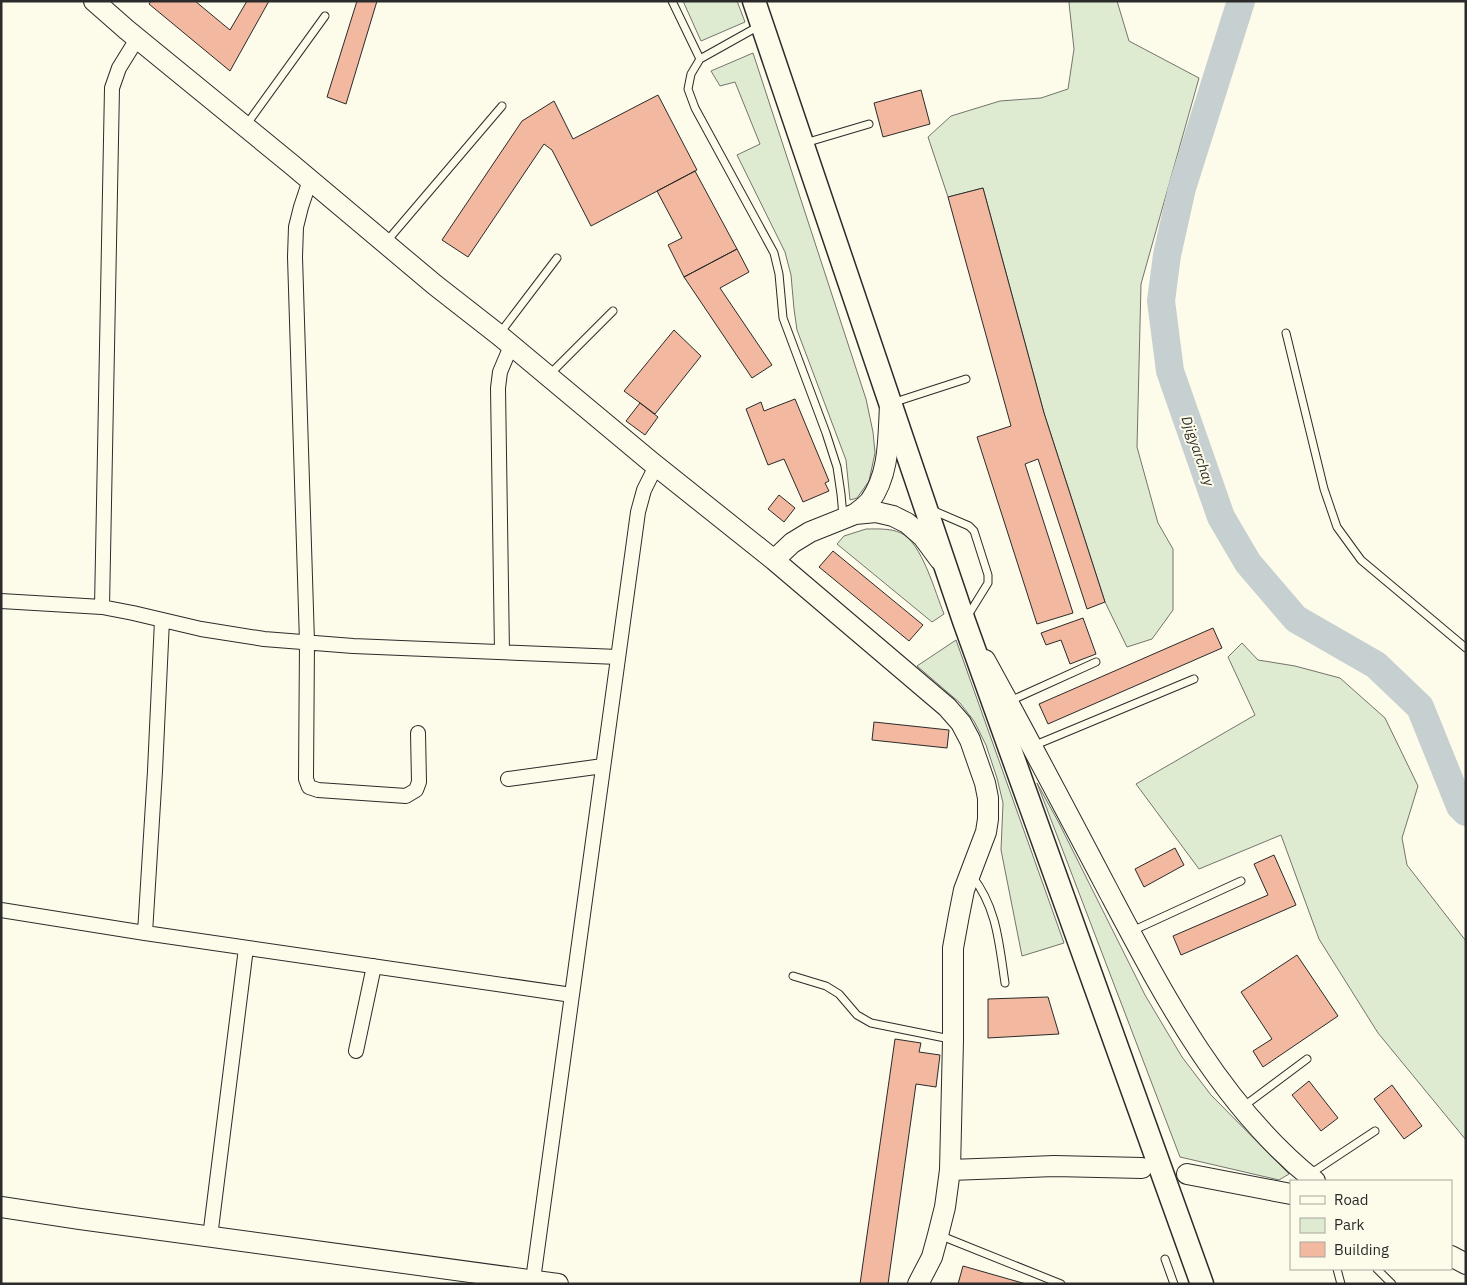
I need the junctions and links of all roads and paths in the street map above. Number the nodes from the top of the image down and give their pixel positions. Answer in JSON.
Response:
{"nodes":[{"id":1,"x":94,"y":1,"type":"edge"},
{"id":2,"x":672,"y":1,"type":"edge"},
{"id":3,"x":754,"y":1,"type":"edge"},
{"id":4,"x":325,"y":16,"type":"dead end"},
{"id":5,"x":762,"y":24,"type":"junction"},
{"id":6,"x":137,"y":39,"type":"junction"},
{"id":7,"x":700,"y":59,"type":"junction"},
{"id":8,"x":502,"y":106,"type":"dead end"},
{"id":9,"x":869,"y":124,"type":"dead end"},
{"id":10,"x":245,"y":126,"type":"junction"},
{"id":11,"x":802,"y":144,"type":"junction"},
{"id":12,"x":310,"y":180,"type":"junction"},
{"id":13,"x":385,"y":243,"type":"junction"},
{"id":14,"x":557,"y":258,"type":"dead end"},
{"id":15,"x":613,"y":311,"type":"dead end"},
{"id":16,"x":1286,"y":333,"type":"dead end"},
{"id":17,"x":505,"y":341,"type":"junction"},
{"id":18,"x":548,"y":376,"type":"junction"},
{"id":19,"x":966,"y":379,"type":"dead end"},
{"id":20,"x":890,"y":403,"type":"junction"},
{"id":21,"x":656,"y":466,"type":"junction"},
{"id":22,"x":925,"y":508,"type":"junction"},
{"id":23,"x":849,"y":516,"type":"junction"},
{"id":24,"x":774,"y":560,"type":"junction"},
{"id":25,"x":945,"y":566,"type":"junction"},
{"id":26,"x":1,"y":601,"type":"edge"},
{"id":27,"x":102,"y":608,"type":"junction"},
{"id":28,"x":162,"y":620,"type":"junction"},
{"id":29,"x":964,"y":621,"type":"junction"},
{"id":30,"x":307,"y":642,"type":"junction"},
{"id":31,"x":1466,"y":648,"type":"edge"},
{"id":32,"x":502,"y":652,"type":"junction"},
{"id":33,"x":618,"y":657,"type":"junction"},
{"id":34,"x":1096,"y":662,"type":"dead end"},
{"id":35,"x":1194,"y":679,"type":"dead end"},
{"id":36,"x":1008,"y":702,"type":"junction"},
{"id":37,"x":418,"y":733,"type":"dead end"},
{"id":38,"x":1031,"y":747,"type":"junction"},
{"id":39,"x":603,"y":766,"type":"junction"},
{"id":40,"x":508,"y":779,"type":"dead end"},
{"id":41,"x":970,"y":873,"type":"junction"},
{"id":42,"x":1241,"y":881,"type":"dead end"},
{"id":43,"x":1,"y":910,"type":"edge"},
{"id":44,"x":1130,"y":932,"type":"junction"},
{"id":45,"x":145,"y":933,"type":"junction"},
{"id":46,"x":246,"y":948,"type":"junction"},
{"id":47,"x":374,"y":966,"type":"junction"},
{"id":48,"x":793,"y":976,"type":"dead end"},
{"id":49,"x":1005,"y":982,"type":"dead end"},
{"id":50,"x":572,"y":995,"type":"junction"},
{"id":51,"x":953,"y":1040,"type":"junction"},
{"id":52,"x":356,"y":1051,"type":"dead end"},
{"id":53,"x":1307,"y":1059,"type":"dead end"},
{"id":54,"x":1242,"y":1108,"type":"junction"},
{"id":55,"x":1375,"y":1131,"type":"dead end"},
{"id":56,"x":1142,"y":1168,"type":"dead end"},
{"id":57,"x":950,"y":1170,"type":"junction"},
{"id":58,"x":1187,"y":1174,"type":"dead end"},
{"id":59,"x":1311,"y":1178,"type":"edge"},
{"id":60,"x":1290,"y":1194,"type":"edge"},
{"id":61,"x":1,"y":1207,"type":"edge"},
{"id":62,"x":938,"y":1235,"type":"junction"},
{"id":63,"x":210,"y":1236,"type":"junction"},
{"id":64,"x":1452,"y":1257,"type":"edge"},
{"id":65,"x":1166,"y":1259,"type":"dead end"},
{"id":66,"x":1466,"y":1264,"type":"edge"},
{"id":67,"x":1337,"y":1270,"type":"edge"},
{"id":68,"x":1378,"y":1270,"type":"edge"},
{"id":69,"x":533,"y":1280,"type":"junction"},
{"id":70,"x":558,"y":1284,"type":"edge"},
{"id":71,"x":918,"y":1284,"type":"edge"},
{"id":72,"x":1061,"y":1284,"type":"edge"},
{"id":73,"x":1174,"y":1284,"type":"edge"},
{"id":74,"x":1202,"y":1284,"type":"edge"},
{"id":75,"x":1341,"y":1284,"type":"edge"},
{"id":76,"x":1392,"y":1284,"type":"edge"}],
"edges":[{"from":1,"to":6,"type":"main road"},
{"from":2,"to":7,"type":"lane"},
{"from":3,"to":5,"type":"main road"},
{"from":4,"to":10,"type":"lane"},
{"from":5,"to":7,"type":"lane"},
{"from":5,"to":11,"type":"main road"},
{"from":6,"to":10,"type":"main road"},
{"from":6,"to":27,"type":"street"},
{"from":7,"to":23,"type":"lane"},
{"from":8,"to":13,"type":"lane"},
{"from":9,"to":11,"type":"lane"},
{"from":10,"to":12,"type":"main road"},
{"from":11,"to":20,"type":"main road"},
{"from":12,"to":13,"type":"main road"},
{"from":12,"to":30,"type":"street"},
{"from":13,"to":17,"type":"main road"},
{"from":14,"to":17,"type":"lane"},
{"from":15,"to":18,"type":"lane"},
{"from":16,"to":31,"type":"lane"},
{"from":17,"to":18,"type":"main road"},
{"from":17,"to":32,"type":"street"},
{"from":18,"to":21,"type":"main road"},
{"from":19,"to":20,"type":"lane"},
{"from":20,"to":22,"type":"main road"},
{"from":20,"to":23,"type":"main road"},
{"from":21,"to":24,"type":"main road"},
{"from":21,"to":33,"type":"street"},
{"from":22,"to":25,"type":"main road"},
{"from":22,"to":29,"type":"lane"},
{"from":23,"to":24,"type":"main road"},
{"from":23,"to":25,"type":"main road"},
{"from":24,"to":41,"type":"main road"},
{"from":25,"to":29,"type":"main road"},
{"from":26,"to":27,"type":"street"},
{"from":27,"to":28,"type":"street"},
{"from":28,"to":30,"type":"street"},
{"from":28,"to":45,"type":"street"},
{"from":29,"to":36,"type":"main road"},
{"from":29,"to":74,"type":"main road"},
{"from":30,"to":32,"type":"street"},
{"from":30,"to":37,"type":"street"},
{"from":32,"to":33,"type":"street"},
{"from":33,"to":39,"type":"street"},
{"from":34,"to":36,"type":"lane"},
{"from":35,"to":38,"type":"lane"},
{"from":36,"to":38,"type":"main road"},
{"from":38,"to":44,"type":"main road"},
{"from":39,"to":40,"type":"street"},
{"from":39,"to":50,"type":"street"},
{"from":41,"to":49,"type":"lane"},
{"from":41,"to":51,"type":"main road"},
{"from":42,"to":44,"type":"lane"},
{"from":43,"to":45,"type":"street"},
{"from":44,"to":54,"type":"main road"},
{"from":45,"to":46,"type":"street"},
{"from":46,"to":47,"type":"street"},
{"from":46,"to":63,"type":"street"},
{"from":47,"to":50,"type":"street"},
{"from":47,"to":52,"type":"street"},
{"from":48,"to":51,"type":"lane"},
{"from":50,"to":69,"type":"street"},
{"from":51,"to":57,"type":"main road"},
{"from":53,"to":54,"type":"lane"},
{"from":54,"to":59,"type":"main road"},
{"from":55,"to":59,"type":"lane"},
{"from":56,"to":57,"type":"main road"},
{"from":57,"to":62,"type":"main road"},
{"from":58,"to":60,"type":"main road"},
{"from":61,"to":63,"type":"main road"},
{"from":62,"to":71,"type":"main road"},
{"from":62,"to":72,"type":"lane"},
{"from":63,"to":69,"type":"main road"},
{"from":64,"to":66,"type":"main road"},
{"from":65,"to":73,"type":"lane"},
{"from":67,"to":75,"type":"lane"},
{"from":68,"to":76,"type":"lane"},
{"from":69,"to":70,"type":"main road"}]}
